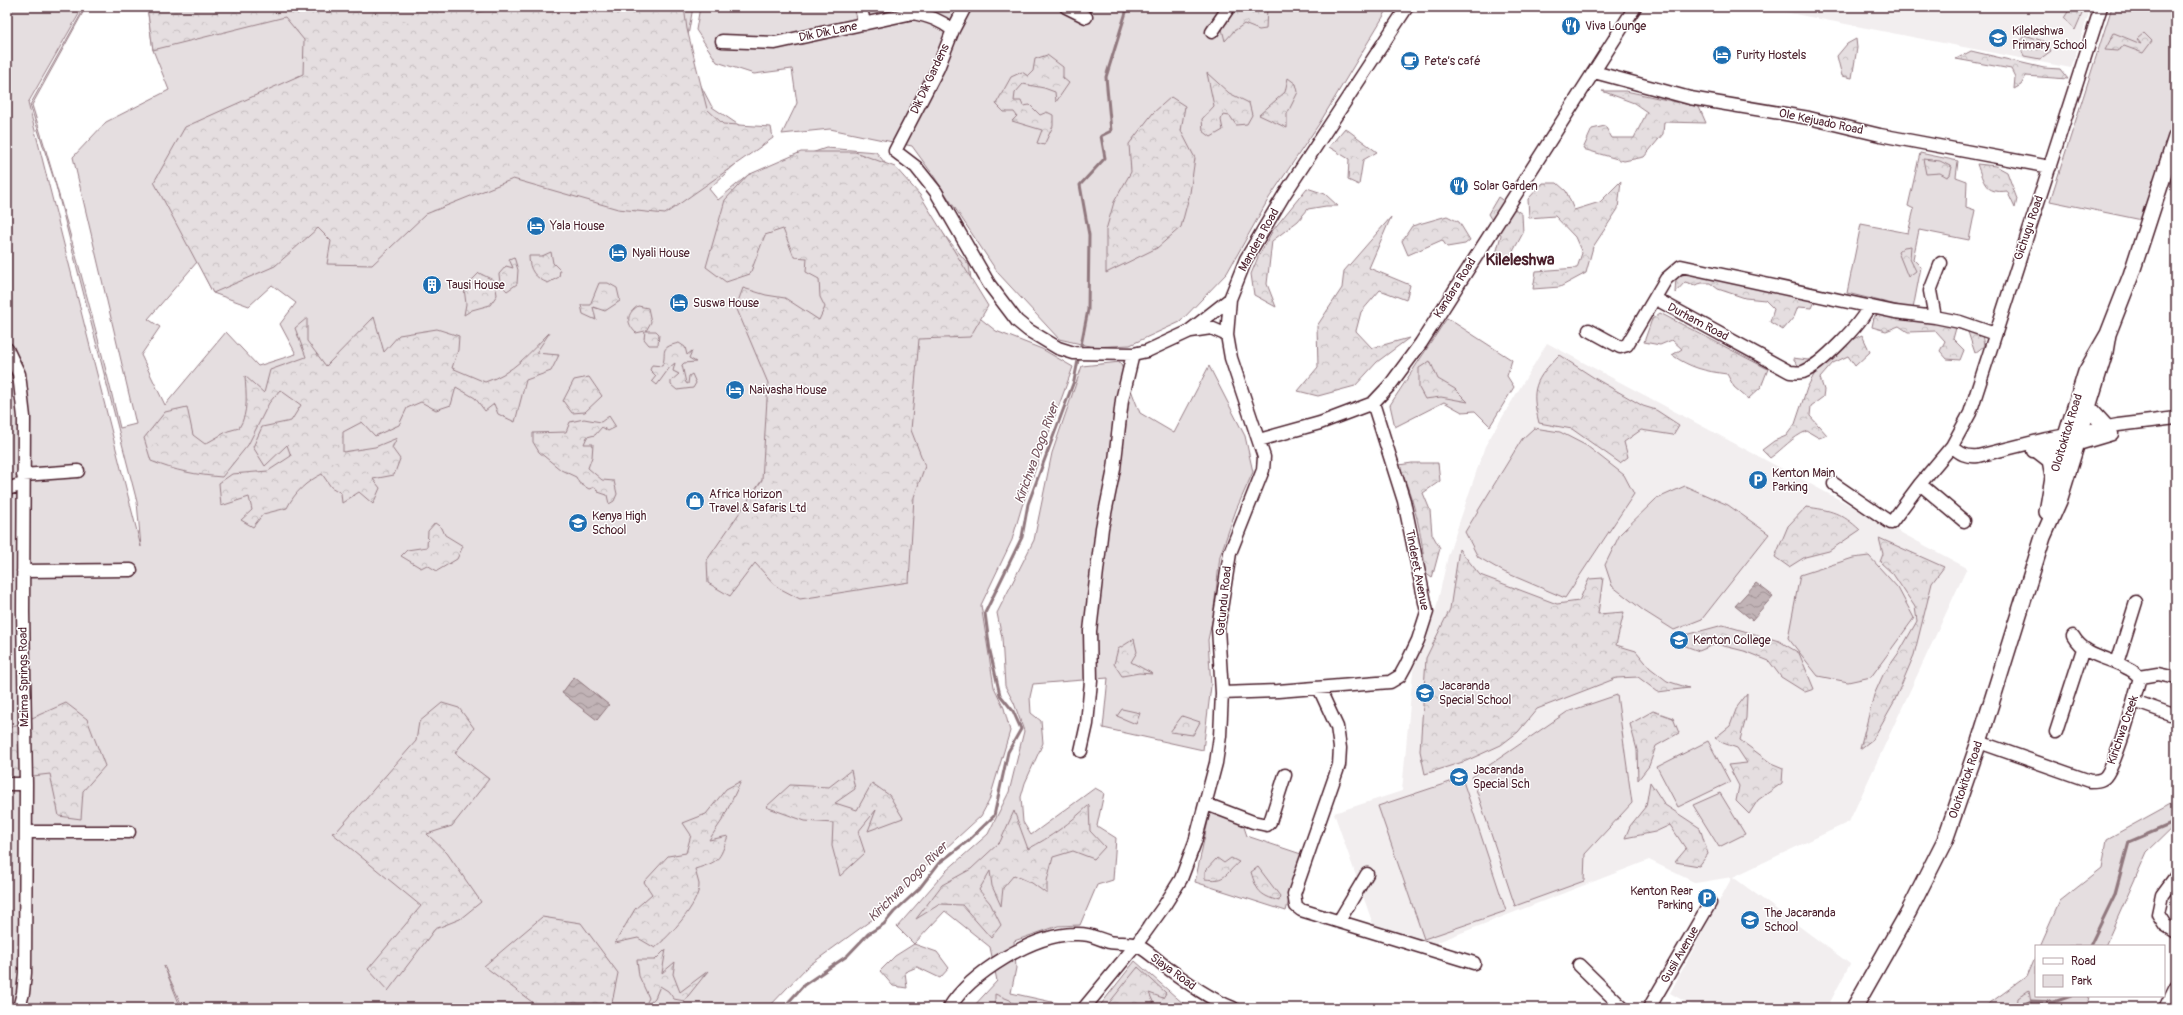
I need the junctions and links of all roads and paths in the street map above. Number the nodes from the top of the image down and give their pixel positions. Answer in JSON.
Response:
{"nodes":[{"id":1,"x":861,"y":7,"type":"edge"},
{"id":2,"x":965,"y":7,"type":"edge"},
{"id":3,"x":1066,"y":7,"type":"edge"},
{"id":4,"x":1229,"y":7,"type":"edge"},
{"id":5,"x":1407,"y":7,"type":"edge"},
{"id":6,"x":1634,"y":7,"type":"edge"},
{"id":7,"x":2102,"y":7,"type":"edge"},
{"id":8,"x":1086,"y":17,"type":"dead end"},
{"id":9,"x":864,"y":24,"type":"junction"},
{"id":10,"x":953,"y":30,"type":"junction"},
{"id":11,"x":1212,"y":32,"type":"dead end"},
{"id":12,"x":722,"y":41,"type":"dead end"},
{"id":13,"x":1594,"y":72,"type":"junction"},
{"id":14,"x":2176,"y":137,"type":"edge"},
{"id":15,"x":2050,"y":167,"type":"junction"},
{"id":16,"x":1941,"y":263,"type":"dead end"},
{"id":17,"x":1230,"y":299,"type":"junction"},
{"id":18,"x":1656,"y":299,"type":"junction"},
{"id":19,"x":1869,"y":306,"type":"junction"},
{"id":20,"x":1935,"y":317,"type":"junction"},
{"id":21,"x":1589,"y":330,"type":"dead end"},
{"id":22,"x":1188,"y":332,"type":"junction"},
{"id":23,"x":1994,"y":334,"type":"junction"},
{"id":24,"x":2108,"y":334,"type":"junction"},
{"id":25,"x":1227,"y":335,"type":"junction"},
{"id":26,"x":7,"y":349,"type":"edge"},
{"id":27,"x":1133,"y":354,"type":"junction"},
{"id":28,"x":1373,"y":403,"type":"junction"},
{"id":29,"x":2087,"y":406,"type":"junction"},
{"id":30,"x":2176,"y":418,"type":"edge"},
{"id":31,"x":2134,"y":424,"type":"junction"},
{"id":32,"x":2107,"y":428,"type":"junction"},
{"id":33,"x":1259,"y":440,"type":"junction"},
{"id":34,"x":2071,"y":440,"type":"junction"},
{"id":35,"x":1952,"y":446,"type":"junction"},
{"id":36,"x":2037,"y":450,"type":"junction"},
{"id":37,"x":1992,"y":453,"type":"junction"},
{"id":38,"x":78,"y":471,"type":"dead end"},
{"id":39,"x":2053,"y":477,"type":"junction"},
{"id":40,"x":23,"y":480,"type":"junction"},
{"id":41,"x":1834,"y":484,"type":"dead end"},
{"id":42,"x":1920,"y":484,"type":"junction"},
{"id":43,"x":7,"y":489,"type":"edge"},
{"id":44,"x":1964,"y":521,"type":"dead end"},
{"id":45,"x":2043,"y":537,"type":"junction"},
{"id":46,"x":131,"y":570,"type":"dead end"},
{"id":47,"x":23,"y":571,"type":"junction"},
{"id":48,"x":2136,"y":602,"type":"dead end"},
{"id":49,"x":2073,"y":636,"type":"dead end"},
{"id":50,"x":2083,"y":649,"type":"junction"},
{"id":51,"x":2116,"y":663,"type":"junction"},
{"id":52,"x":2140,"y":677,"type":"junction"},
{"id":53,"x":2176,"y":678,"type":"edge"},
{"id":54,"x":1319,"y":688,"type":"junction"},
{"id":55,"x":1222,"y":693,"type":"junction"},
{"id":56,"x":2134,"y":701,"type":"junction"},
{"id":57,"x":2176,"y":716,"type":"edge"},
{"id":58,"x":2056,"y":732,"type":"dead end"},
{"id":59,"x":1979,"y":742,"type":"junction"},
{"id":60,"x":1081,"y":751,"type":"dead end"},
{"id":61,"x":1285,"y":775,"type":"dead end"},
{"id":62,"x":7,"y":784,"type":"edge"},
{"id":63,"x":26,"y":784,"type":"junction"},
{"id":64,"x":1206,"y":804,"type":"junction"},
{"id":65,"x":26,"y":832,"type":"junction"},
{"id":66,"x":129,"y":832,"type":"dead end"},
{"id":67,"x":1367,"y":874,"type":"dead end"},
{"id":68,"x":2176,"y":876,"type":"edge"},
{"id":69,"x":1710,"y":903,"type":"dead end"},
{"id":70,"x":1339,"y":921,"type":"junction"},
{"id":71,"x":2176,"y":932,"type":"edge"},
{"id":72,"x":1136,"y":945,"type":"junction"},
{"id":73,"x":1474,"y":963,"type":"dead end"},
{"id":74,"x":1579,"y":964,"type":"dead end"},
{"id":75,"x":2176,"y":986,"type":"edge"},
{"id":76,"x":19,"y":1008,"type":"edge"},
{"id":77,"x":949,"y":1008,"type":"edge"},
{"id":78,"x":1084,"y":1008,"type":"edge"},
{"id":79,"x":1233,"y":1008,"type":"edge"},
{"id":80,"x":1623,"y":1008,"type":"edge"},
{"id":81,"x":1650,"y":1008,"type":"edge"},
{"id":82,"x":1854,"y":1008,"type":"edge"},
{"id":83,"x":2166,"y":1008,"type":"edge"}],
"edges":[{"from":1,"to":9,"type":"street"},
{"from":2,"to":10,"type":"street","name":"Dik Dik Gardens"},
{"from":3,"to":8,"type":"street"},
{"from":4,"to":11,"type":"street"},
{"from":5,"to":17,"type":"street","name":"Mandera Road"},
{"from":6,"to":13,"type":"street","name":"Kandara Road"},
{"from":7,"to":15,"type":"street","name":"Gichugu Road"},
{"from":9,"to":10,"type":"street","name":"Dik Dik Lane"},
{"from":9,"to":12,"type":"street","name":"Dik Dik Lane"},
{"from":10,"to":27,"type":"street","name":"Dik Dik Gardens"},
{"from":13,"to":15,"type":"street","name":"Ole Kejuado Road"},
{"from":13,"to":28,"type":"street","name":"Kandara Road"},
{"from":14,"to":24,"type":"main road","name":"Oloitokitok Road"},
{"from":15,"to":23,"type":"street","name":"Gichugu Road"},
{"from":16,"to":20,"type":"street"},
{"from":17,"to":22,"type":"street"},
{"from":17,"to":25,"type":"street","name":"Gatundu Road"},
{"from":18,"to":19,"type":"street","name":"Durham Road"},
{"from":18,"to":19,"type":"street","name":"Durham Road"},
{"from":18,"to":21,"type":"street"},
{"from":19,"to":20,"type":"street","name":"Durham Road"},
{"from":20,"to":23,"type":"street","name":"Durham Road"},
{"from":22,"to":25,"type":"street"},
{"from":22,"to":27,"type":"street"},
{"from":23,"to":35,"type":"street","name":"Gichugu Road"},
{"from":24,"to":29,"type":"main road","name":"Oloitokitok Road"},
{"from":24,"to":34,"type":"main road","name":"Oloitokitok Road"},
{"from":25,"to":33,"type":"street","name":"Gatundu Road"},
{"from":26,"to":40,"type":"street","name":"Mzima Springs Road"},
{"from":27,"to":60,"type":"street"},
{"from":28,"to":33,"type":"street","name":"Kandara Road"},
{"from":28,"to":54,"type":"street","name":"Tinderet Avenue"},
{"from":29,"to":32,"type":"main road"},
{"from":29,"to":34,"type":"main road","name":"Oloitokitok Road"},
{"from":30,"to":31,"type":"street"},
{"from":31,"to":32,"type":"street"},
{"from":31,"to":34,"type":"street"},
{"from":32,"to":34,"type":"street"},
{"from":33,"to":55,"type":"street","name":"Gatundu Road"},
{"from":34,"to":36,"type":"street"},
{"from":34,"to":37,"type":"street"},
{"from":34,"to":39,"type":"main road","name":"Oloitokitok Road"},
{"from":34,"to":45,"type":"main road","name":"Oloitokitok Road"},
{"from":35,"to":37,"type":"street"},
{"from":35,"to":42,"type":"street","name":"Gichugu Road"},
{"from":36,"to":37,"type":"street"},
{"from":36,"to":39,"type":"main road"},
{"from":38,"to":40,"type":"street"},
{"from":39,"to":45,"type":"main road","name":"Oloitokitok Road"},
{"from":40,"to":43,"type":"street"},
{"from":40,"to":47,"type":"street","name":"Mzima Springs Road"},
{"from":41,"to":42,"type":"street","name":"Gichugu Road"},
{"from":42,"to":44,"type":"street"},
{"from":45,"to":59,"type":"main road","name":"Oloitokitok Road"},
{"from":46,"to":47,"type":"street"},
{"from":47,"to":63,"type":"street","name":"Mzima Springs Road"},
{"from":48,"to":51,"type":"street"},
{"from":49,"to":50,"type":"street"},
{"from":50,"to":51,"type":"street"},
{"from":50,"to":58,"type":"street"},
{"from":51,"to":52,"type":"street"},
{"from":52,"to":53,"type":"street"},
{"from":52,"to":56,"type":"street","name":"Kirichwa Creek"},
{"from":54,"to":55,"type":"street","name":"Tinderet Avenue"},
{"from":54,"to":70,"type":"street"},
{"from":55,"to":64,"type":"street","name":"Gatundu Road"},
{"from":56,"to":57,"type":"street"},
{"from":56,"to":59,"type":"street","name":"Kirichwa Creek"},
{"from":59,"to":82,"type":"main road","name":"Oloitokitok Road"},
{"from":61,"to":64,"type":"street"},
{"from":62,"to":63,"type":"street"},
{"from":63,"to":65,"type":"street","name":"Mzima Springs Road"},
{"from":64,"to":72,"type":"street","name":"Gatundu Road"},
{"from":65,"to":66,"type":"street"},
{"from":65,"to":76,"type":"street","name":"Mzima Springs Road"},
{"from":67,"to":70,"type":"street"},
{"from":68,"to":71,"type":"street"},
{"from":69,"to":81,"type":"street","name":"Gusii Avenue"},
{"from":70,"to":73,"type":"street"},
{"from":72,"to":77,"type":"street"},
{"from":72,"to":78,"type":"street","name":"Gatundu Road"},
{"from":72,"to":79,"type":"street","name":"Siaya Road"},
{"from":74,"to":80,"type":"street"},
{"from":75,"to":83,"type":"street"}]}
